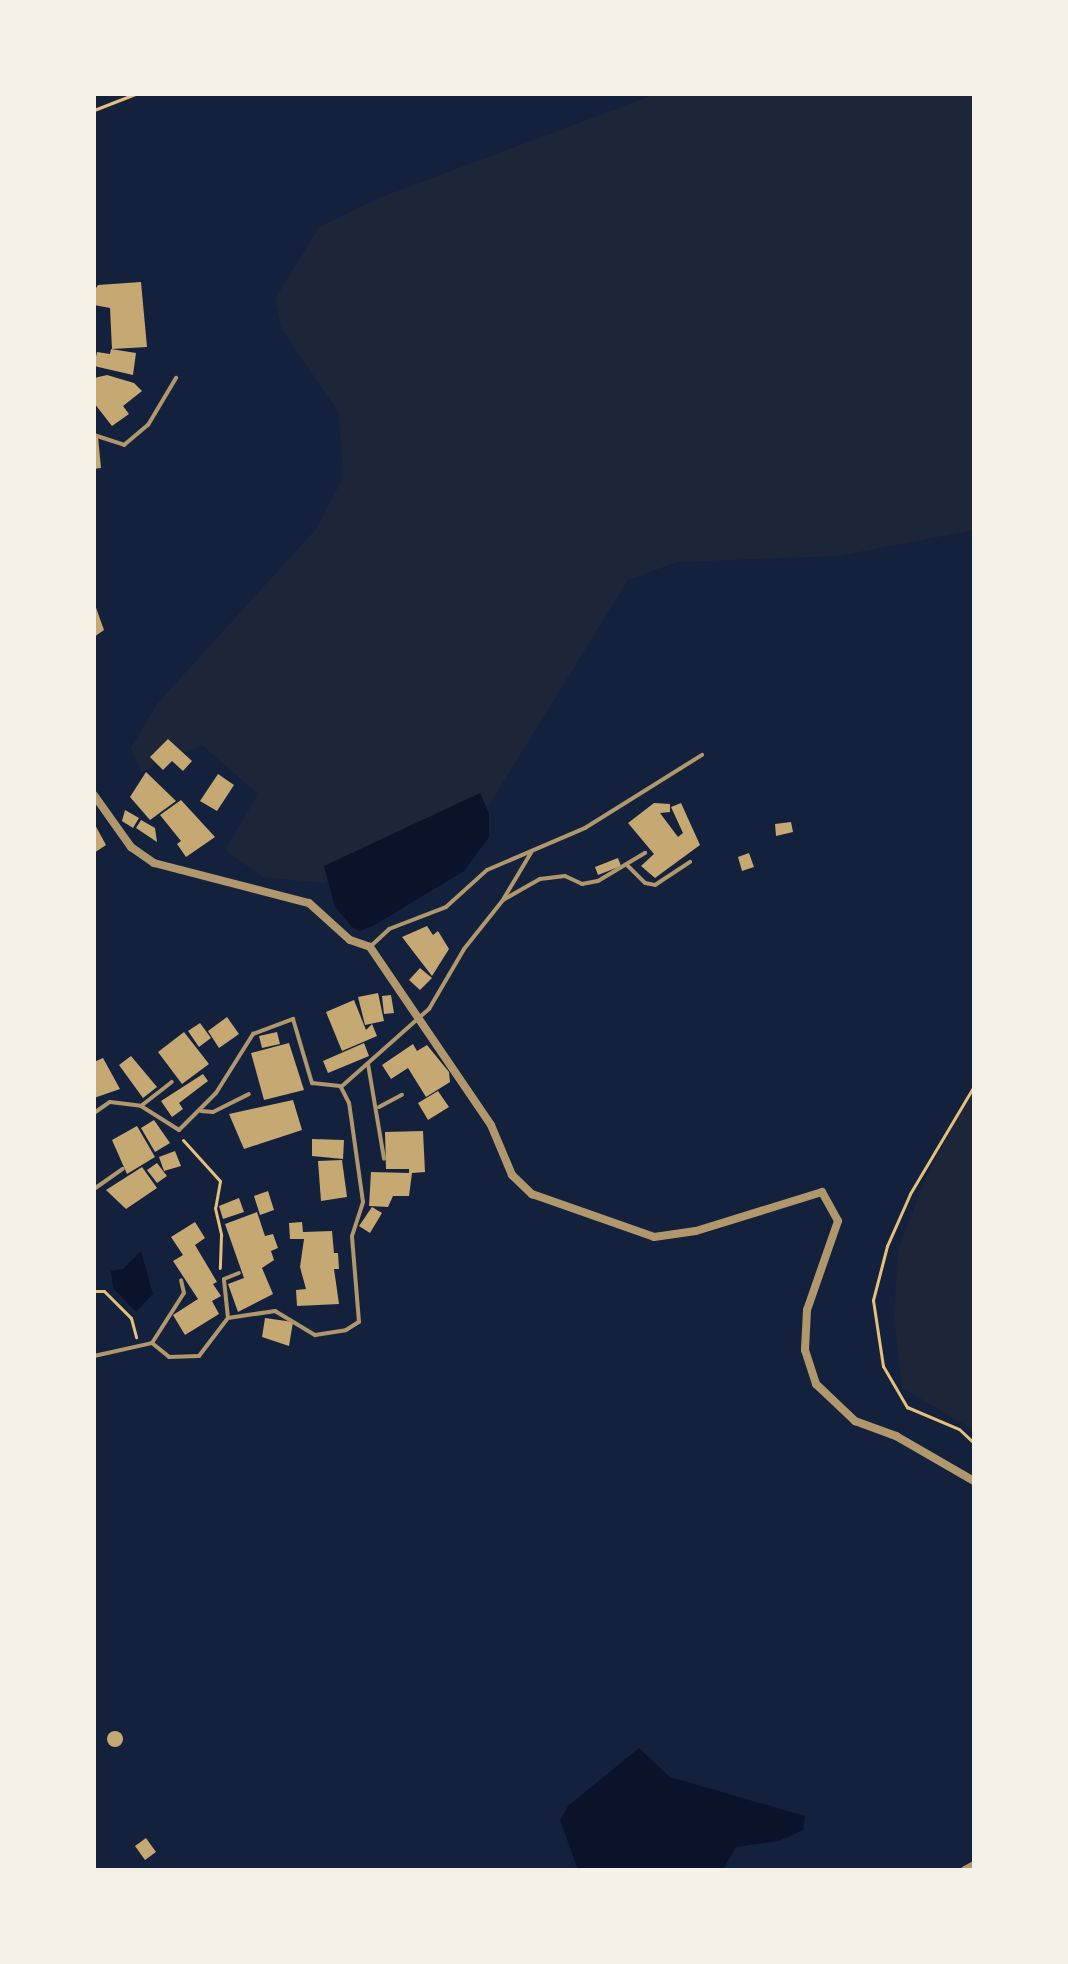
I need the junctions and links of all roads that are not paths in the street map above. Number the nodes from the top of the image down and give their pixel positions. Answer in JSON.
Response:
{"nodes":[{"id":1,"x":176,"y":378,"type":"dead end"},
{"id":2,"x":94,"y":435,"type":"edge"},
{"id":3,"x":702,"y":755,"type":"dead end"},
{"id":4,"x":94,"y":795,"type":"edge"},
{"id":5,"x":533,"y":849,"type":"junction"},
{"id":6,"x":645,"y":853,"type":"dead end"},
{"id":7,"x":690,"y":862,"type":"dead end"},
{"id":8,"x":627,"y":865,"type":"junction"},
{"id":9,"x":503,"y":900,"type":"junction"},
{"id":10,"x":370,"y":947,"type":"junction"},
{"id":11,"x":421,"y":1016,"type":"junction"},
{"id":12,"x":368,"y":1064,"type":"junction"},
{"id":13,"x":172,"y":1082,"type":"dead end"},
{"id":14,"x":341,"y":1087,"type":"junction"},
{"id":15,"x":249,"y":1094,"type":"dead end"},
{"id":16,"x":402,"y":1095,"type":"dead end"},
{"id":17,"x":141,"y":1106,"type":"junction"},
{"id":18,"x":379,"y":1107,"type":"junction"},
{"id":19,"x":201,"y":1111,"type":"junction"},
{"id":20,"x":94,"y":1113,"type":"edge"},
{"id":21,"x":384,"y":1159,"type":"dead end"},
{"id":22,"x":123,"y":1169,"type":"dead end"},
{"id":23,"x":94,"y":1189,"type":"edge"},
{"id":24,"x":239,"y":1273,"type":"dead end"},
{"id":25,"x":181,"y":1280,"type":"dead end"},
{"id":26,"x":228,"y":1318,"type":"junction"},
{"id":27,"x":152,"y":1343,"type":"junction"},
{"id":28,"x":94,"y":1356,"type":"edge"},
{"id":29,"x":974,"y":1481,"type":"edge"},
{"id":30,"x":974,"y":1865,"type":"edge"},
{"id":31,"x":965,"y":1870,"type":"edge"}],
"edges":[{"from":1,"to":2,"type":"lane"},
{"from":3,"to":5,"type":"lane"},
{"from":4,"to":10,"type":"street"},
{"from":5,"to":9,"type":"lane"},
{"from":5,"to":10,"type":"lane"},
{"from":6,"to":8,"type":"lane"},
{"from":7,"to":8,"type":"lane"},
{"from":8,"to":9,"type":"lane"},
{"from":9,"to":11,"type":"lane"},
{"from":10,"to":11,"type":"street"},
{"from":11,"to":12,"type":"lane"},
{"from":11,"to":29,"type":"street"},
{"from":12,"to":14,"type":"lane"},
{"from":12,"to":18,"type":"lane"},
{"from":13,"to":17,"type":"lane"},
{"from":14,"to":19,"type":"lane"},
{"from":14,"to":26,"type":"lane"},
{"from":15,"to":19,"type":"lane"},
{"from":16,"to":18,"type":"lane"},
{"from":17,"to":19,"type":"lane"},
{"from":17,"to":20,"type":"lane"},
{"from":18,"to":21,"type":"lane"},
{"from":22,"to":23,"type":"lane"},
{"from":24,"to":26,"type":"lane"},
{"from":25,"to":27,"type":"lane"},
{"from":26,"to":27,"type":"lane"},
{"from":27,"to":28,"type":"lane"},
{"from":30,"to":31,"type":"street"}]}
